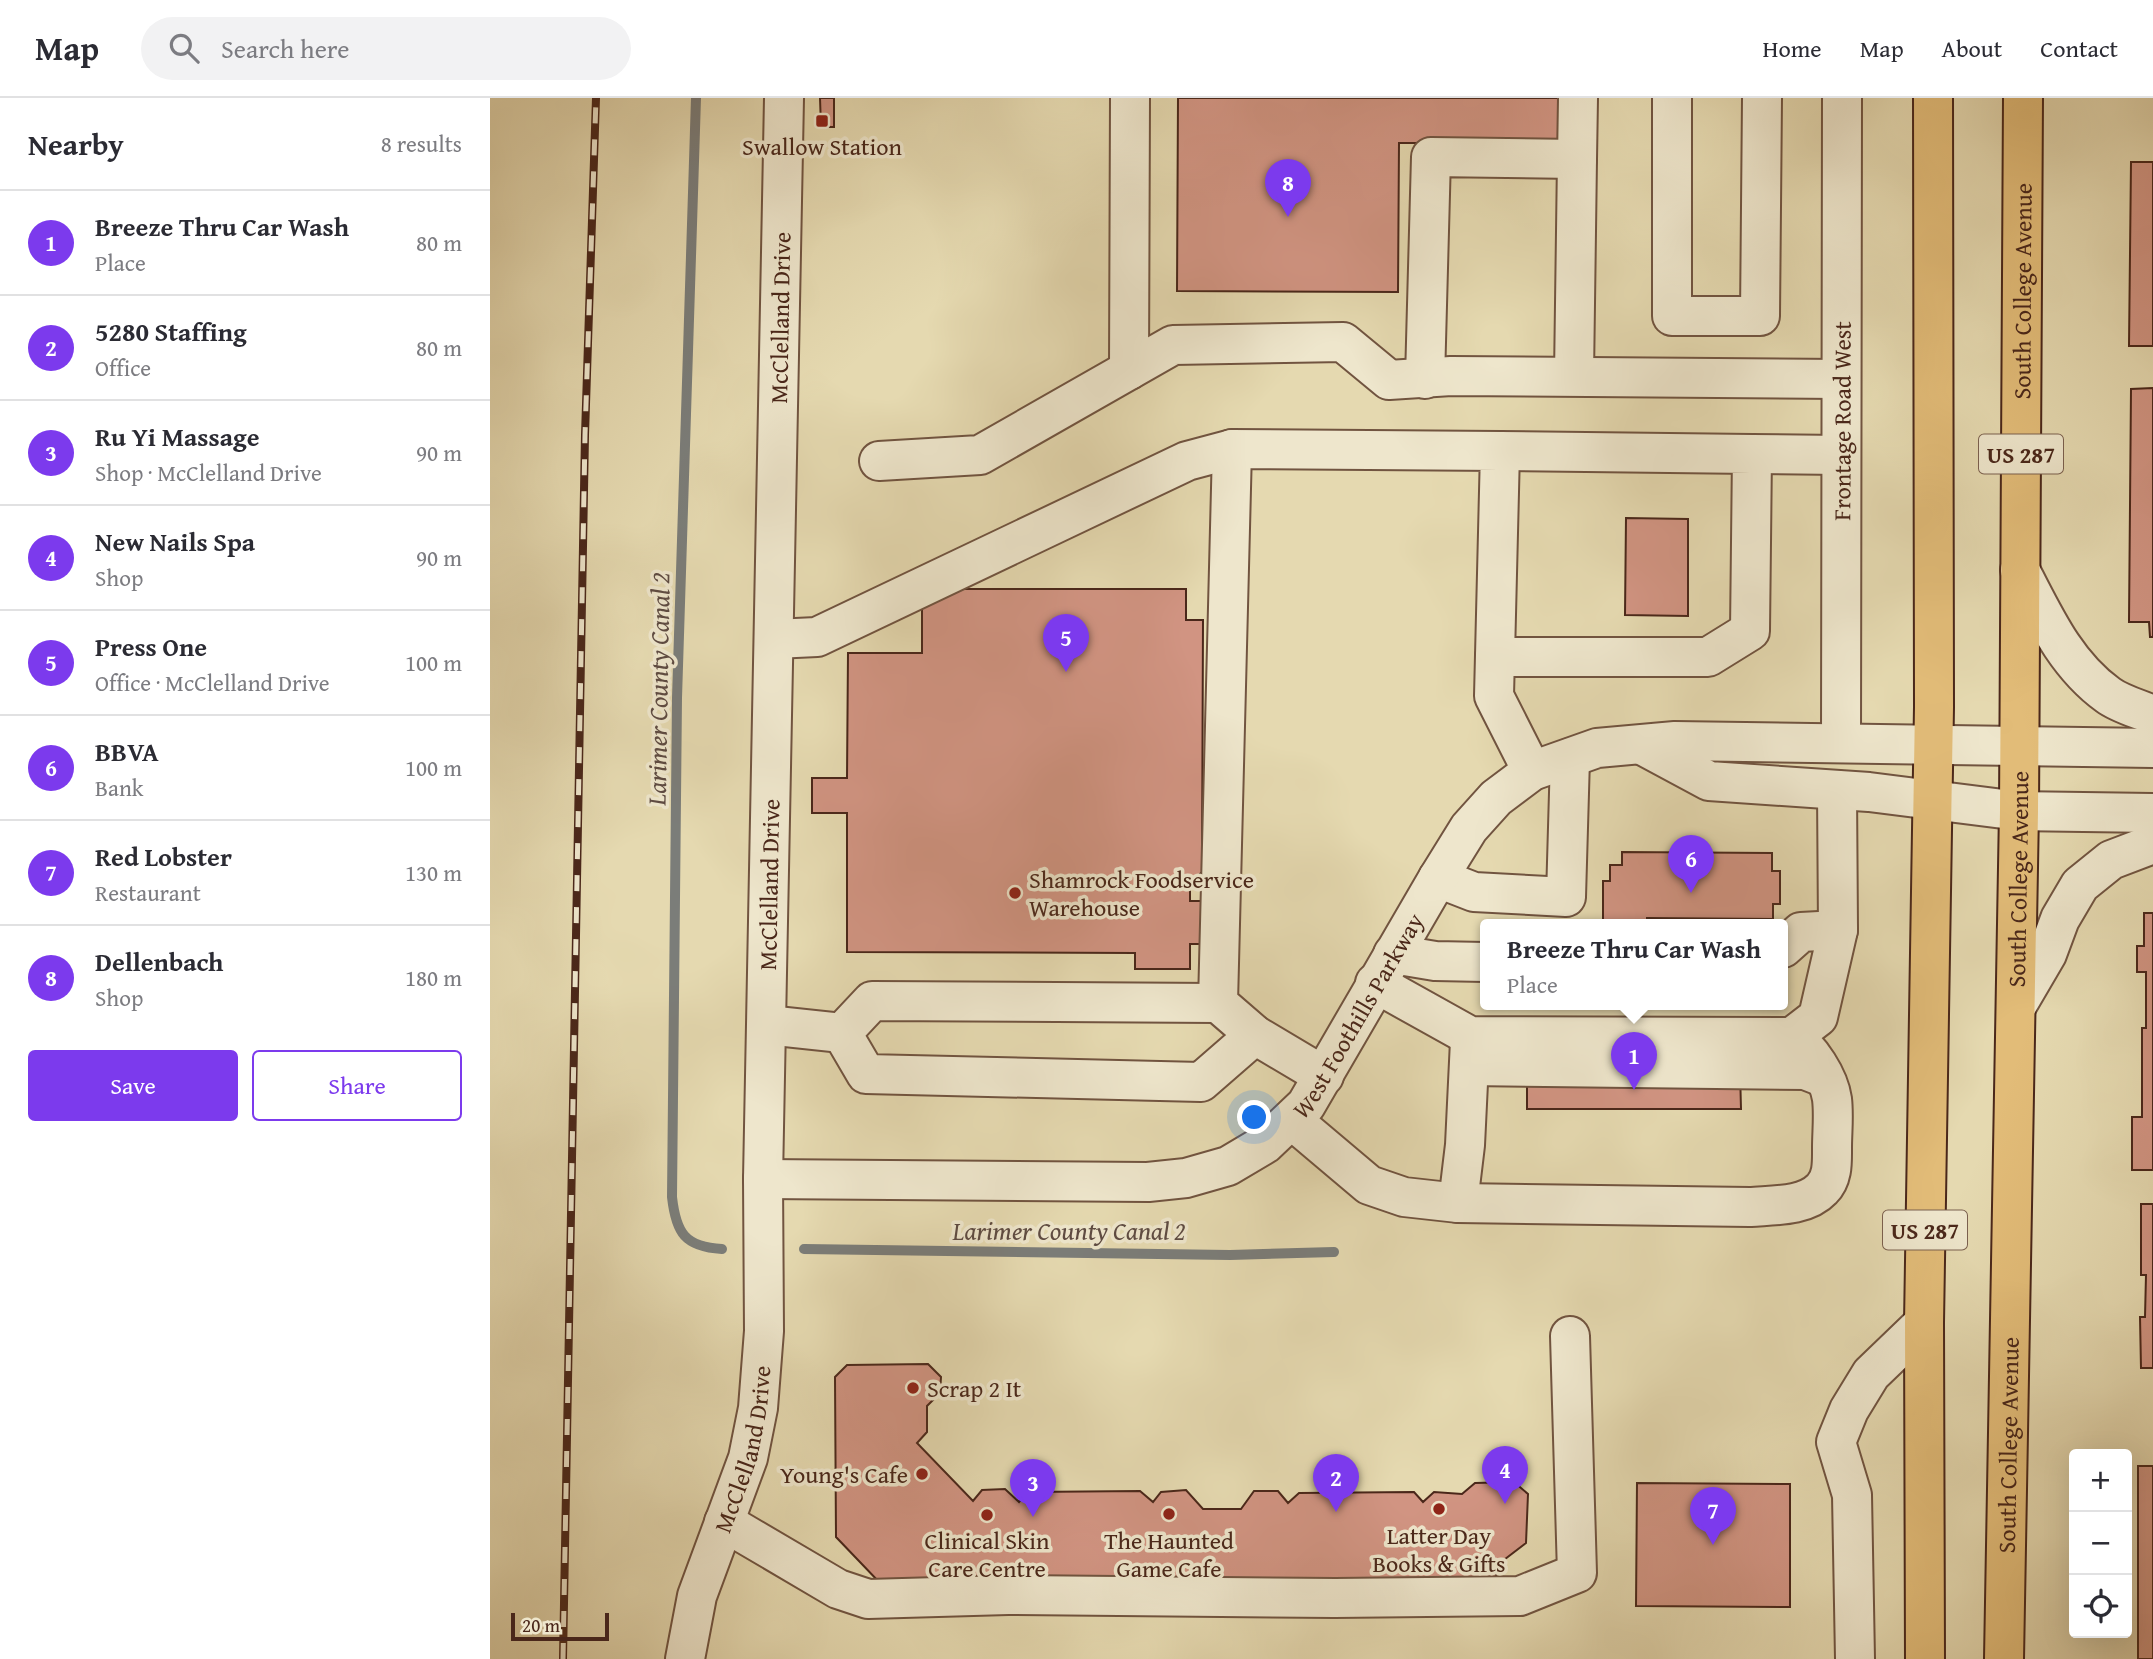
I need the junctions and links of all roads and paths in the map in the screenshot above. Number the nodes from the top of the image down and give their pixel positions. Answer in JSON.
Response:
{"nodes":[{"id":1,"x":784,"y":98,"type":"edge"},
{"id":2,"x":1130,"y":98,"type":"edge"},
{"id":3,"x":1578,"y":98,"type":"edge"},
{"id":4,"x":1672,"y":98,"type":"edge"},
{"id":5,"x":1762,"y":98,"type":"edge"},
{"id":6,"x":1842,"y":98,"type":"edge"},
{"id":7,"x":1933,"y":98,"type":"edge"},
{"id":8,"x":2023,"y":98,"type":"edge"},
{"id":9,"x":1577,"y":159,"type":"junction"},
{"id":10,"x":1129,"y":370,"type":"junction"},
{"id":11,"x":1574,"y":376,"type":"junction"},
{"id":12,"x":1425,"y":379,"type":"junction"},
{"id":13,"x":1842,"y":379,"type":"junction"},
{"id":14,"x":1232,"y":449,"type":"junction"},
{"id":15,"x":1500,"y":452,"type":"junction"},
{"id":16,"x":1752,"y":454,"type":"junction"},
{"id":17,"x":1841,"y":455,"type":"junction"},
{"id":18,"x":879,"y":461,"type":"dead end"},
{"id":19,"x":2020,"y":570,"type":"junction"},
{"id":20,"x":774,"y":639,"type":"junction"},
{"id":21,"x":1495,"y":657,"type":"junction"},
{"id":22,"x":2153,"y":715,"type":"edge"},
{"id":23,"x":1842,"y":743,"type":"junction"},
{"id":24,"x":1933,"y":744,"type":"junction"},
{"id":25,"x":1642,"y":745,"type":"junction"},
{"id":26,"x":2019,"y":747,"type":"junction"},
{"id":27,"x":2153,"y":748,"type":"edge"},
{"id":28,"x":1570,"y":758,"type":"junction"},
{"id":29,"x":1532,"y":771,"type":"junction"},
{"id":30,"x":1837,"y":790,"type":"junction"},
{"id":31,"x":1931,"y":800,"type":"junction"},
{"id":32,"x":2019,"y":811,"type":"junction"},
{"id":33,"x":2153,"y":813,"type":"edge"},
{"id":34,"x":2153,"y":844,"type":"edge"},
{"id":35,"x":1438,"y":877,"type":"junction"},
{"id":36,"x":1801,"y":935,"type":"edge"},
{"id":37,"x":1480,"y":962,"type":"edge"},
{"id":38,"x":1384,"y":968,"type":"junction"},
{"id":39,"x":1218,"y":1003,"type":"junction"},
{"id":40,"x":2016,"y":1007,"type":"junction"},
{"id":41,"x":767,"y":1025,"type":"junction"},
{"id":42,"x":842,"y":1033,"type":"junction"},
{"id":43,"x":1255,"y":1035,"type":"junction"},
{"id":44,"x":1792,"y":1037,"type":"junction"},
{"id":45,"x":1469,"y":1051,"type":"junction"},
{"id":46,"x":1324,"y":1076,"type":"junction"},
{"id":47,"x":1823,"y":1077,"type":"junction"},
{"id":48,"x":1292,"y":1119,"type":"junction"},
{"id":49,"x":763,"y":1179,"type":"junction"},
{"id":50,"x":1458,"y":1203,"type":"junction"},
{"id":51,"x":1924,"y":1323,"type":"junction"},
{"id":52,"x":1570,"y":1336,"type":"dead end"},
{"id":53,"x":724,"y":1522,"type":"junction"},
{"id":54,"x":685,"y":1659,"type":"edge"},
{"id":55,"x":1854,"y":1659,"type":"edge"},
{"id":56,"x":1925,"y":1659,"type":"edge"},
{"id":57,"x":2004,"y":1659,"type":"edge"}],
"edges":[{"from":1,"to":20,"type":"street","name":"McClelland Drive"},
{"from":2,"to":10,"type":"street"},
{"from":3,"to":9,"type":"street"},
{"from":4,"to":5,"type":"street"},
{"from":6,"to":13,"type":"street","name":"Frontage Road West"},
{"from":7,"to":24,"type":"highway","number":"US 287"},
{"from":8,"to":19,"type":"highway","name":"South College Avenue","number":"US 287"},
{"from":9,"to":11,"type":"street"},
{"from":9,"to":12,"type":"street"},
{"from":10,"to":12,"type":"street"},
{"from":10,"to":18,"type":"street"},
{"from":11,"to":12,"type":"street"},
{"from":11,"to":13,"type":"street"},
{"from":13,"to":17,"type":"street","name":"Frontage Road West"},
{"from":14,"to":15,"type":"street"},
{"from":14,"to":20,"type":"street"},
{"from":14,"to":39,"type":"street"},
{"from":15,"to":16,"type":"street"},
{"from":15,"to":21,"type":"street"},
{"from":16,"to":17,"type":"street"},
{"from":16,"to":21,"type":"street"},
{"from":17,"to":23,"type":"street","name":"Frontage Road West"},
{"from":19,"to":22,"type":"street"},
{"from":19,"to":26,"type":"highway","name":"South College Avenue","number":"US 287"},
{"from":20,"to":41,"type":"street","name":"McClelland Drive"},
{"from":21,"to":29,"type":"street"},
{"from":23,"to":24,"type":"street","name":"West Foothills Parkway"},
{"from":23,"to":25,"type":"street","name":"West Foothills Parkway"},
{"from":24,"to":26,"type":"street","name":"West Foothills Parkway"},
{"from":24,"to":31,"type":"highway","number":"US 287"},
{"from":25,"to":28,"type":"street","name":"West Foothills Parkway"},
{"from":25,"to":30,"type":"street"},
{"from":26,"to":27,"type":"street","name":"West Foothills Parkway"},
{"from":26,"to":32,"type":"highway","name":"South College Avenue","number":"US 287"},
{"from":28,"to":29,"type":"street","name":"West Foothills Parkway"},
{"from":28,"to":35,"type":"street"},
{"from":29,"to":35,"type":"street","name":"West Foothills Parkway"},
{"from":30,"to":31,"type":"street"},
{"from":30,"to":36,"type":"street"},
{"from":31,"to":32,"type":"street"},
{"from":31,"to":51,"type":"highway","number":"US 287"},
{"from":32,"to":33,"type":"street"},
{"from":32,"to":40,"type":"highway","name":"South College Avenue","number":"US 287"},
{"from":34,"to":40,"type":"street"},
{"from":35,"to":38,"type":"street","name":"West Foothills Parkway"},
{"from":36,"to":44,"type":"street"},
{"from":37,"to":38,"type":"street"},
{"from":38,"to":45,"type":"street"},
{"from":38,"to":46,"type":"street","name":"West Foothills Parkway"},
{"from":39,"to":42,"type":"street"},
{"from":39,"to":43,"type":"street"},
{"from":40,"to":57,"type":"highway","name":"South College Avenue","number":"US 287"},
{"from":41,"to":42,"type":"street"},
{"from":41,"to":49,"type":"street","name":"McClelland Drive"},
{"from":42,"to":43,"type":"street"},
{"from":43,"to":46,"type":"street"},
{"from":44,"to":45,"type":"street"},
{"from":44,"to":47,"type":"street"},
{"from":45,"to":47,"type":"street"},
{"from":45,"to":50,"type":"street"},
{"from":46,"to":48,"type":"street","name":"West Foothills Parkway"},
{"from":47,"to":50,"type":"street"},
{"from":48,"to":49,"type":"street","name":"West Foothills Parkway"},
{"from":48,"to":50,"type":"street"},
{"from":49,"to":53,"type":"street","name":"McClelland Drive"},
{"from":51,"to":55,"type":"street"},
{"from":51,"to":56,"type":"highway","number":"US 287"},
{"from":52,"to":53,"type":"street"},
{"from":53,"to":54,"type":"street","name":"McClelland Drive"}]}
